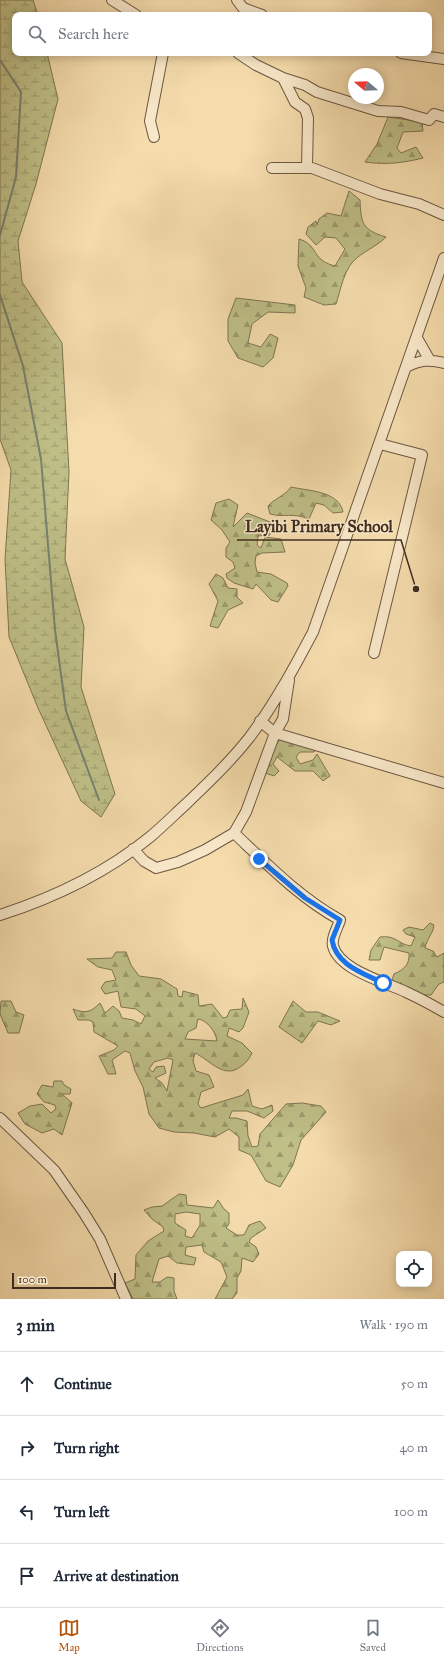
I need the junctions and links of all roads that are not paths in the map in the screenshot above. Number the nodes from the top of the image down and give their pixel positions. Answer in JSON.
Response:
{"nodes":[{"id":1,"x":112,"y":0,"type":"edge"},
{"id":2,"x":237,"y":0,"type":"edge"},
{"id":3,"x":131,"y":12,"type":"edge"},
{"id":4,"x":254,"y":12,"type":"edge"},
{"id":5,"x":163,"y":56,"type":"edge"},
{"id":6,"x":243,"y":56,"type":"edge"},
{"id":7,"x":422,"y":56,"type":"edge"},
{"id":8,"x":444,"y":59,"type":"edge"},
{"id":9,"x":283,"y":78,"type":"junction"},
{"id":10,"x":444,"y":117,"type":"edge"},
{"id":11,"x":154,"y":137,"type":"dead end"},
{"id":12,"x":307,"y":167,"type":"junction"},
{"id":13,"x":272,"y":168,"type":"dead end"},
{"id":14,"x":444,"y":215,"type":"edge"},
{"id":15,"x":444,"y":258,"type":"edge"},
{"id":16,"x":416,"y":338,"type":"junction"},
{"id":17,"x":429,"y":359,"type":"junction"},
{"id":18,"x":444,"y":363,"type":"edge"},
{"id":19,"x":406,"y":367,"type":"junction"},
{"id":20,"x":380,"y":444,"type":"junction"},
{"id":21,"x":374,"y":653,"type":"dead end"},
{"id":22,"x":290,"y":676,"type":"junction"},
{"id":23,"x":260,"y":721,"type":"junction"},
{"id":24,"x":276,"y":733,"type":"junction"},
{"id":25,"x":444,"y":783,"type":"edge"},
{"id":26,"x":234,"y":833,"type":"junction"},
{"id":27,"x":133,"y":849,"type":"junction"},
{"id":28,"x":0,"y":915,"type":"edge"},
{"id":29,"x":444,"y":1012,"type":"edge"},
{"id":30,"x":0,"y":1118,"type":"edge"},
{"id":31,"x":126,"y":1299,"type":"edge"}],
"edges":[{"from":1,"to":3,"type":"street"},
{"from":2,"to":4,"type":"street"},
{"from":5,"to":11,"type":"street"},
{"from":6,"to":9,"type":"street"},
{"from":7,"to":8,"type":"street"},
{"from":9,"to":10,"type":"street"},
{"from":9,"to":12,"type":"street"},
{"from":12,"to":13,"type":"street"},
{"from":12,"to":14,"type":"street"},
{"from":15,"to":16,"type":"street"},
{"from":16,"to":17,"type":"street"},
{"from":16,"to":19,"type":"street"},
{"from":17,"to":18,"type":"street"},
{"from":17,"to":19,"type":"street"},
{"from":19,"to":20,"type":"street"},
{"from":20,"to":21,"type":"street"},
{"from":20,"to":22,"type":"street"},
{"from":22,"to":23,"type":"street"},
{"from":22,"to":24,"type":"street"},
{"from":23,"to":24,"type":"street"},
{"from":23,"to":27,"type":"street"},
{"from":24,"to":25,"type":"street"},
{"from":24,"to":26,"type":"street"},
{"from":26,"to":27,"type":"street"},
{"from":26,"to":29,"type":"street"},
{"from":27,"to":28,"type":"street"},
{"from":30,"to":31,"type":"street"}]}
